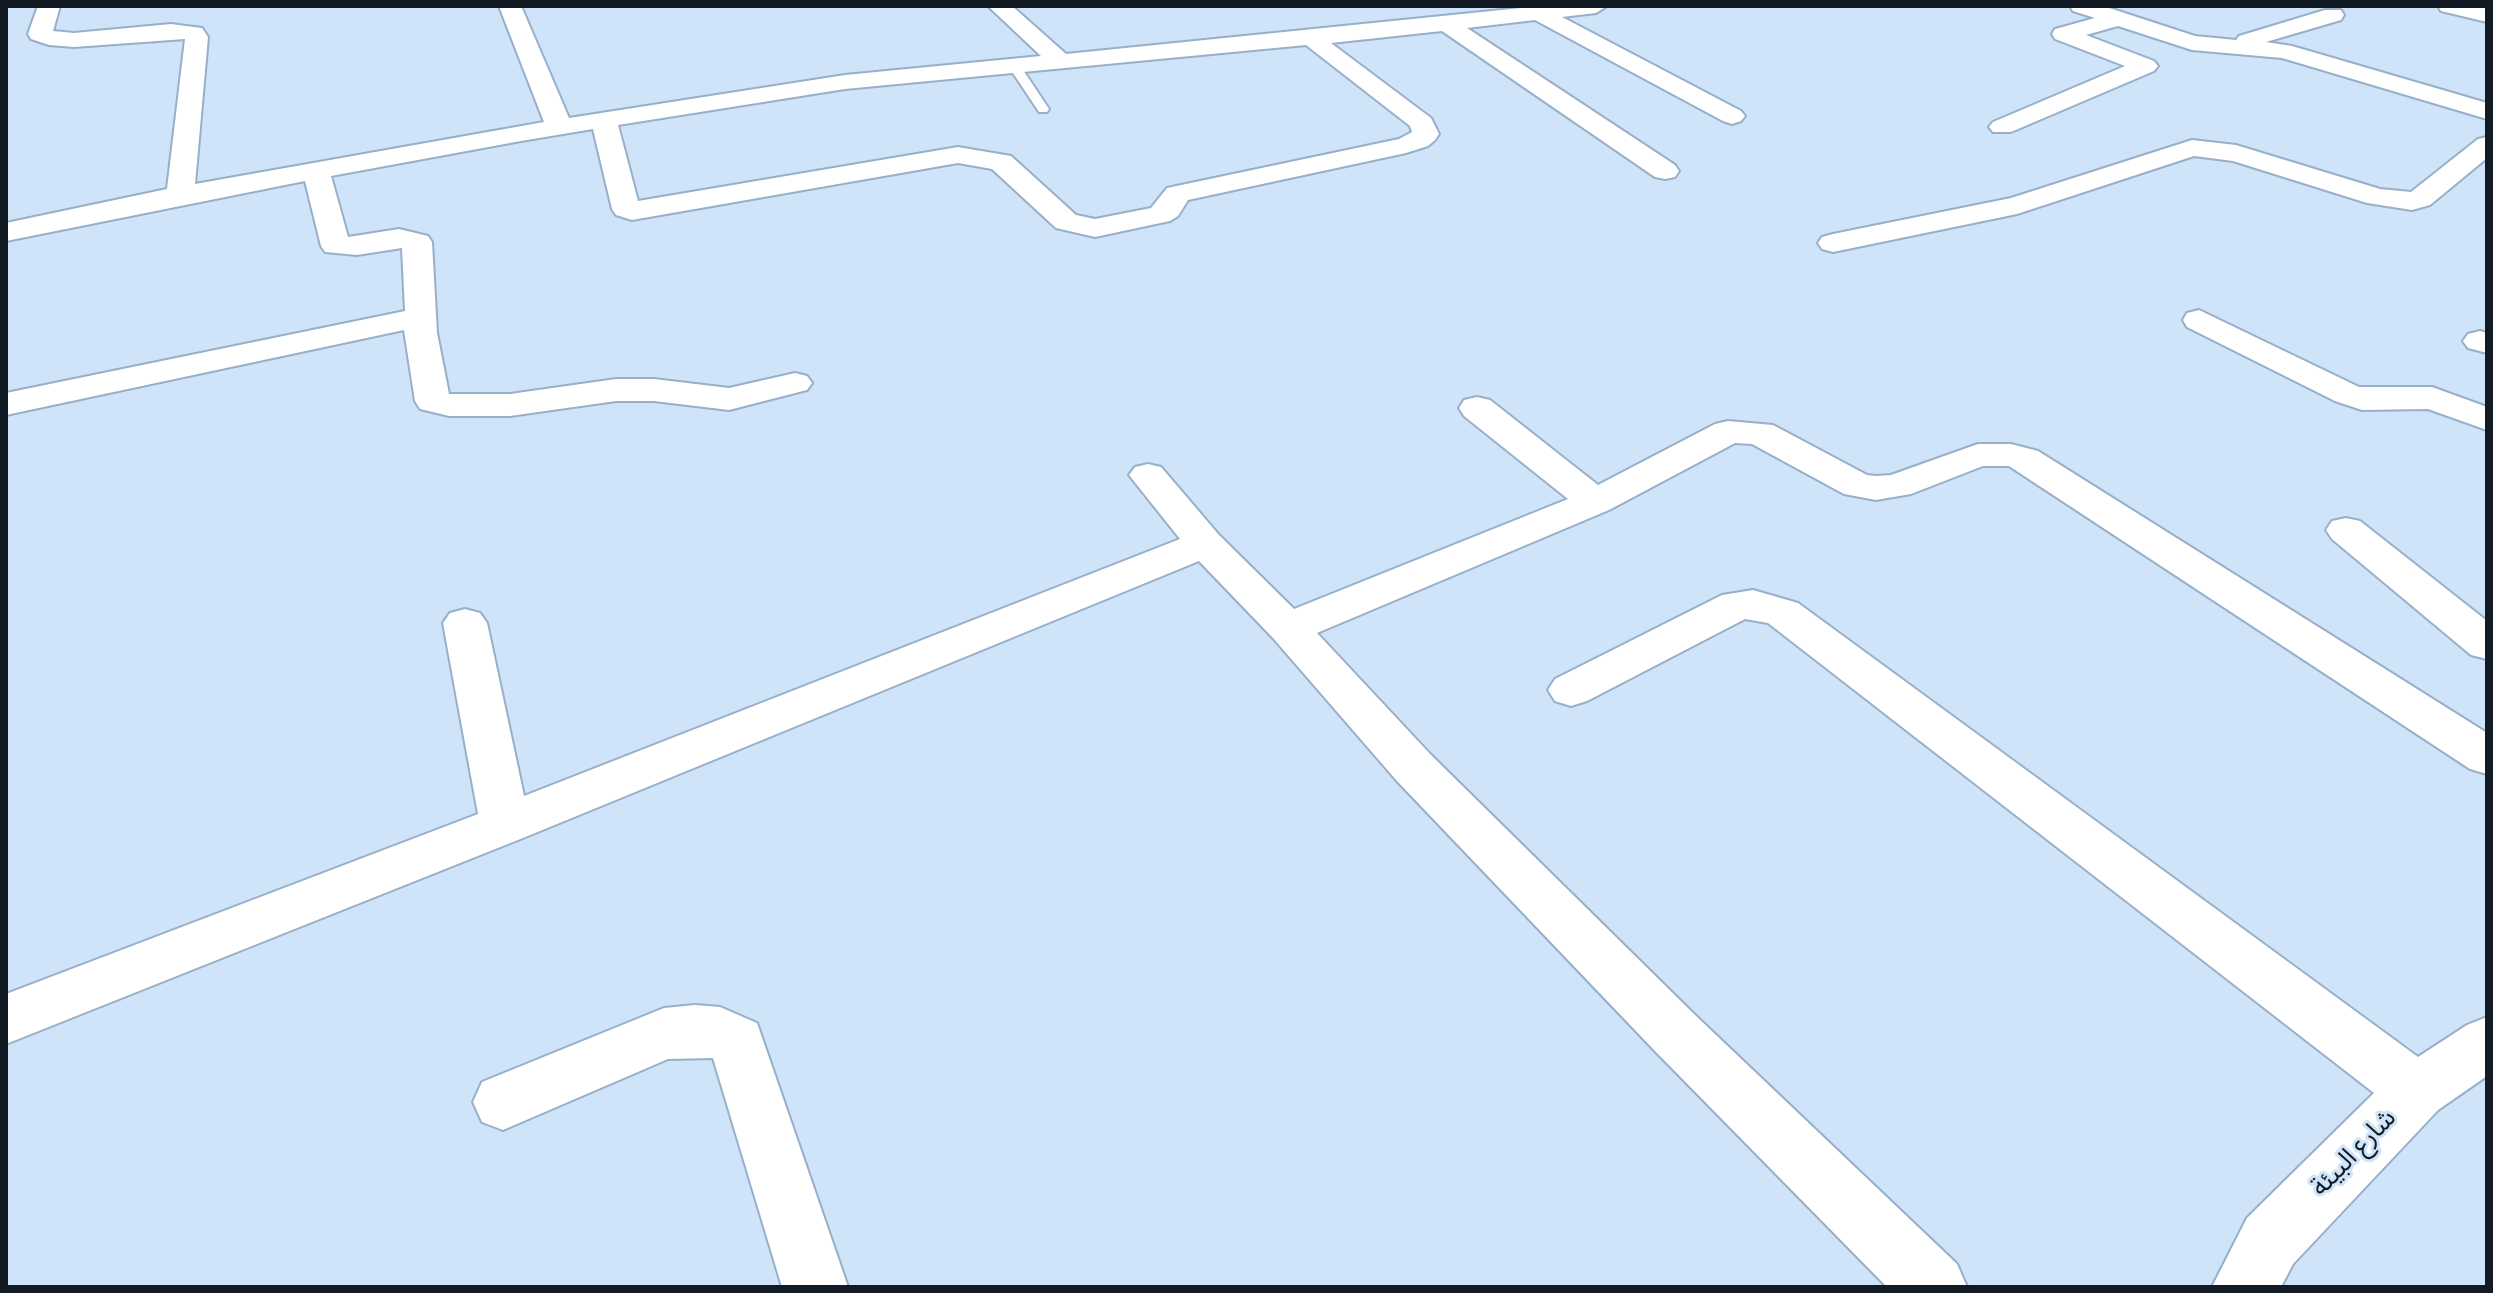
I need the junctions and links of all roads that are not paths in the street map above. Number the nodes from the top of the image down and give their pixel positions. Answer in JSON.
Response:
{"nodes":[{"id":1,"x":49,"y":6,"type":"edge"},
{"id":2,"x":510,"y":6,"type":"edge"},
{"id":3,"x":999,"y":6,"type":"edge"},
{"id":4,"x":1371,"y":6,"type":"edge"},
{"id":5,"x":1596,"y":6,"type":"edge"},
{"id":6,"x":2081,"y":6,"type":"edge"},
{"id":7,"x":2449,"y":6,"type":"edge"},
{"id":8,"x":1540,"y":14,"type":"junction"},
{"id":9,"x":2333,"y":15,"type":"dead end"},
{"id":10,"x":2487,"y":15,"type":"edge"},
{"id":11,"x":2117,"y":19,"type":"junction"},
{"id":12,"x":1446,"y":24,"type":"junction"},
{"id":13,"x":1404,"y":29,"type":"junction"},
{"id":14,"x":1308,"y":36,"type":"junction"},
{"id":15,"x":2230,"y":46,"type":"junction"},
{"id":16,"x":1058,"y":59,"type":"junction"},
{"id":17,"x":1013,"y":64,"type":"junction"},
{"id":18,"x":2487,"y":89,"type":"edge"},
{"id":19,"x":2459,"y":102,"type":"junction"},
{"id":20,"x":1043,"y":109,"type":"dead end"},
{"id":21,"x":2487,"y":111,"type":"edge"},
{"id":22,"x":1732,"y":116,"type":"dead end"},
{"id":23,"x":604,"y":122,"type":"junction"},
{"id":24,"x":2002,"y":127,"type":"dead end"},
{"id":25,"x":560,"y":128,"type":"junction"},
{"id":26,"x":2487,"y":145,"type":"edge"},
{"id":27,"x":316,"y":171,"type":"junction"},
{"id":28,"x":1665,"y":171,"type":"dead end"},
{"id":29,"x":180,"y":195,"type":"junction"},
{"id":30,"x":6,"y":232,"type":"edge"},
{"id":31,"x":1833,"y":243,"type":"dead end"},
{"id":32,"x":421,"y":317,"type":"junction"},
{"id":33,"x":2199,"y":320,"type":"dead end"},
{"id":34,"x":795,"y":383,"type":"dead end"},
{"id":35,"x":6,"y":404,"type":"edge"},
{"id":36,"x":1477,"y":408,"type":"dead end"},
{"id":37,"x":2487,"y":419,"type":"edge"},
{"id":38,"x":1148,"y":475,"type":"dead end"},
{"id":39,"x":1595,"y":502,"type":"junction"},
{"id":40,"x":2346,"y":530,"type":"dead end"},
{"id":41,"x":1205,"y":544,"type":"junction"},
{"id":42,"x":465,"y":623,"type":"dead end"},
{"id":43,"x":1288,"y":628,"type":"junction"},
{"id":44,"x":2487,"y":644,"type":"edge"},
{"id":45,"x":1571,"y":690,"type":"dead end"},
{"id":46,"x":2487,"y":756,"type":"edge"},
{"id":47,"x":505,"y":824,"type":"junction"},
{"id":48,"x":6,"y":1019,"type":"edge"},
{"id":49,"x":2487,"y":1043,"type":"edge"},
{"id":50,"x":2417,"y":1091,"type":"junction"},
{"id":51,"x":503,"y":1102,"type":"dead end"},
{"id":52,"x":815,"y":1287,"type":"edge"},
{"id":53,"x":1934,"y":1287,"type":"edge"},
{"id":54,"x":2245,"y":1287,"type":"edge"}],
"edges":[{"from":1,"to":29,"type":"street"},
{"from":2,"to":25,"type":"street"},
{"from":3,"to":16,"type":"street"},
{"from":4,"to":13,"type":"street"},
{"from":5,"to":8,"type":"street"},
{"from":6,"to":11,"type":"street"},
{"from":7,"to":10,"type":"street"},
{"from":8,"to":12,"type":"street"},
{"from":8,"to":22,"type":"street"},
{"from":9,"to":15,"type":"street"},
{"from":11,"to":15,"type":"street"},
{"from":11,"to":24,"type":"street"},
{"from":12,"to":13,"type":"street"},
{"from":12,"to":28,"type":"street"},
{"from":13,"to":14,"type":"street"},
{"from":14,"to":16,"type":"street"},
{"from":14,"to":23,"type":"street"},
{"from":15,"to":19,"type":"street"},
{"from":16,"to":17,"type":"street"},
{"from":17,"to":20,"type":"lane"},
{"from":17,"to":23,"type":"street"},
{"from":18,"to":19,"type":"street"},
{"from":19,"to":21,"type":"street"},
{"from":23,"to":25,"type":"street"},
{"from":25,"to":27,"type":"street"},
{"from":26,"to":31,"type":"street"},
{"from":27,"to":29,"type":"street"},
{"from":27,"to":32,"type":"street"},
{"from":29,"to":30,"type":"street"},
{"from":32,"to":34,"type":"street"},
{"from":32,"to":35,"type":"street"},
{"from":33,"to":37,"type":"street"},
{"from":36,"to":39,"type":"street"},
{"from":38,"to":41,"type":"street"},
{"from":39,"to":43,"type":"street"},
{"from":39,"to":46,"type":"street"},
{"from":40,"to":44,"type":"street"},
{"from":41,"to":43,"type":"street"},
{"from":41,"to":47,"type":"street"},
{"from":42,"to":47,"type":"street"},
{"from":43,"to":53,"type":"street"},
{"from":45,"to":50,"type":"street"},
{"from":47,"to":48,"type":"street"},
{"from":49,"to":50,"type":"street","name":"شارع البيئة"},
{"from":50,"to":54,"type":"street","name":"شارع البيئة"},
{"from":51,"to":52,"type":"street"}]}
